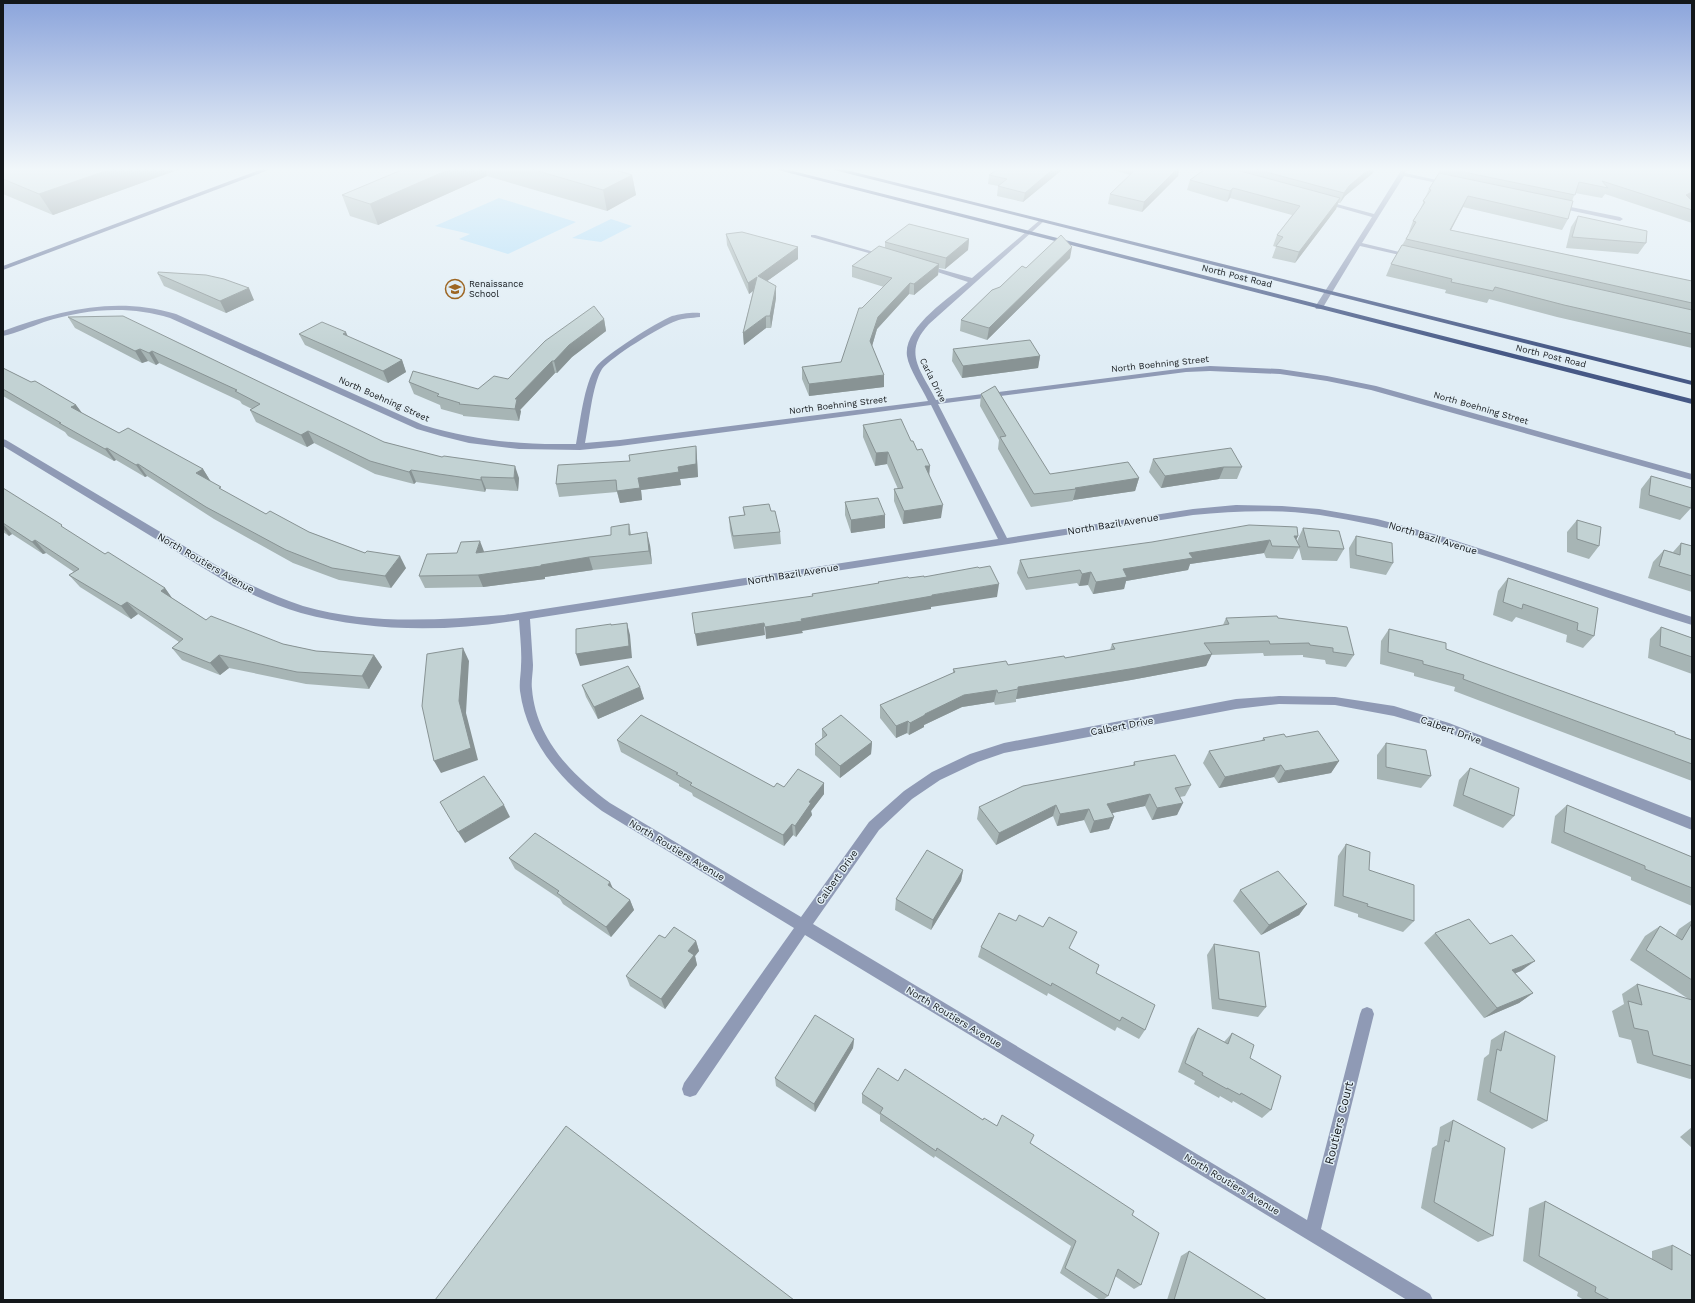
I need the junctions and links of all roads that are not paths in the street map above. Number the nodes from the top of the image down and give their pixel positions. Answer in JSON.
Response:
{"nodes":[{"id":1,"x":105,"y":230,"type":"edge"},
{"id":2,"x":1015,"y":230,"type":"edge"},
{"id":3,"x":1032,"y":230,"type":"edge"},
{"id":4,"x":1077,"y":230,"type":"edge"},
{"id":5,"x":1368,"y":230,"type":"edge"},
{"id":6,"x":1028,"y":233,"type":"junction"},
{"id":7,"x":813,"y":236,"type":"dead end"},
{"id":8,"x":1359,"y":244,"type":"junction"},
{"id":9,"x":889,"y":257,"type":"edge"},
{"id":10,"x":1421,"y":258,"type":"edge"},
{"id":11,"x":920,"y":266,"type":"edge"},
{"id":12,"x":3,"y":268,"type":"edge"},
{"id":13,"x":973,"y":281,"type":"junction"},
{"id":14,"x":1328,"y":292,"type":"junction"},
{"id":15,"x":1319,"y":307,"type":"junction"},
{"id":16,"x":697,"y":315,"type":"dead end"},
{"id":17,"x":3,"y":334,"type":"edge"},
{"id":18,"x":1692,"y":383,"type":"edge"},
{"id":19,"x":1692,"y":402,"type":"edge"},
{"id":20,"x":933,"y":403,"type":"junction"},
{"id":21,"x":3,"y":442,"type":"edge"},
{"id":22,"x":580,"y":447,"type":"junction"},
{"id":23,"x":1692,"y":477,"type":"edge"},
{"id":24,"x":1004,"y":541,"type":"junction"},
{"id":25,"x":524,"y":615,"type":"junction"},
{"id":26,"x":1692,"y":621,"type":"edge"},
{"id":27,"x":1692,"y":824,"type":"edge"},
{"id":28,"x":802,"y":926,"type":"junction"},
{"id":29,"x":1367,"y":1014,"type":"dead end"},
{"id":30,"x":690,"y":1089,"type":"dead end"},
{"id":31,"x":1312,"y":1232,"type":"junction"},
{"id":32,"x":1424,"y":1300,"type":"edge"}],
"edges":[{"from":1,"to":12,"type":"main road"},
{"from":2,"to":6,"type":"main road","name":"North Post Road"},
{"from":3,"to":6,"type":"street","name":"Carla Drive"},
{"from":4,"to":14,"type":"main road","name":"North Post Road"},
{"from":5,"to":8,"type":"street"},
{"from":6,"to":13,"type":"street","name":"Carla Drive"},
{"from":6,"to":15,"type":"main road","name":"North Post Road"},
{"from":7,"to":9,"type":"street"},
{"from":8,"to":10,"type":"street"},
{"from":8,"to":14,"type":"street"},
{"from":11,"to":13,"type":"street"},
{"from":13,"to":20,"type":"street","name":"Carla Drive"},
{"from":14,"to":15,"type":"street"},
{"from":14,"to":18,"type":"main road","name":"North Post Road"},
{"from":15,"to":19,"type":"main road","name":"North Post Road"},
{"from":16,"to":22,"type":"street"},
{"from":17,"to":22,"type":"street","name":"North Boehning Street"},
{"from":20,"to":22,"type":"street","name":"North Boehning Street"},
{"from":20,"to":23,"type":"street","name":"North Boehning Street"},
{"from":20,"to":24,"type":"street","name":"Carla Drive"},
{"from":21,"to":25,"type":"street","name":"North Routiers Avenue"},
{"from":24,"to":25,"type":"street","name":"North Bazil Avenue"},
{"from":24,"to":26,"type":"street","name":"North Bazil Avenue"},
{"from":25,"to":28,"type":"street","name":"North Routiers Avenue"},
{"from":27,"to":28,"type":"street","name":"Calbert Drive"},
{"from":28,"to":30,"type":"street","name":"Calbert Drive"},
{"from":28,"to":31,"type":"street","name":"North Routiers Avenue"},
{"from":29,"to":31,"type":"street","name":"Routiers Court"},
{"from":31,"to":32,"type":"street","name":"North Routiers Avenue"}]}
